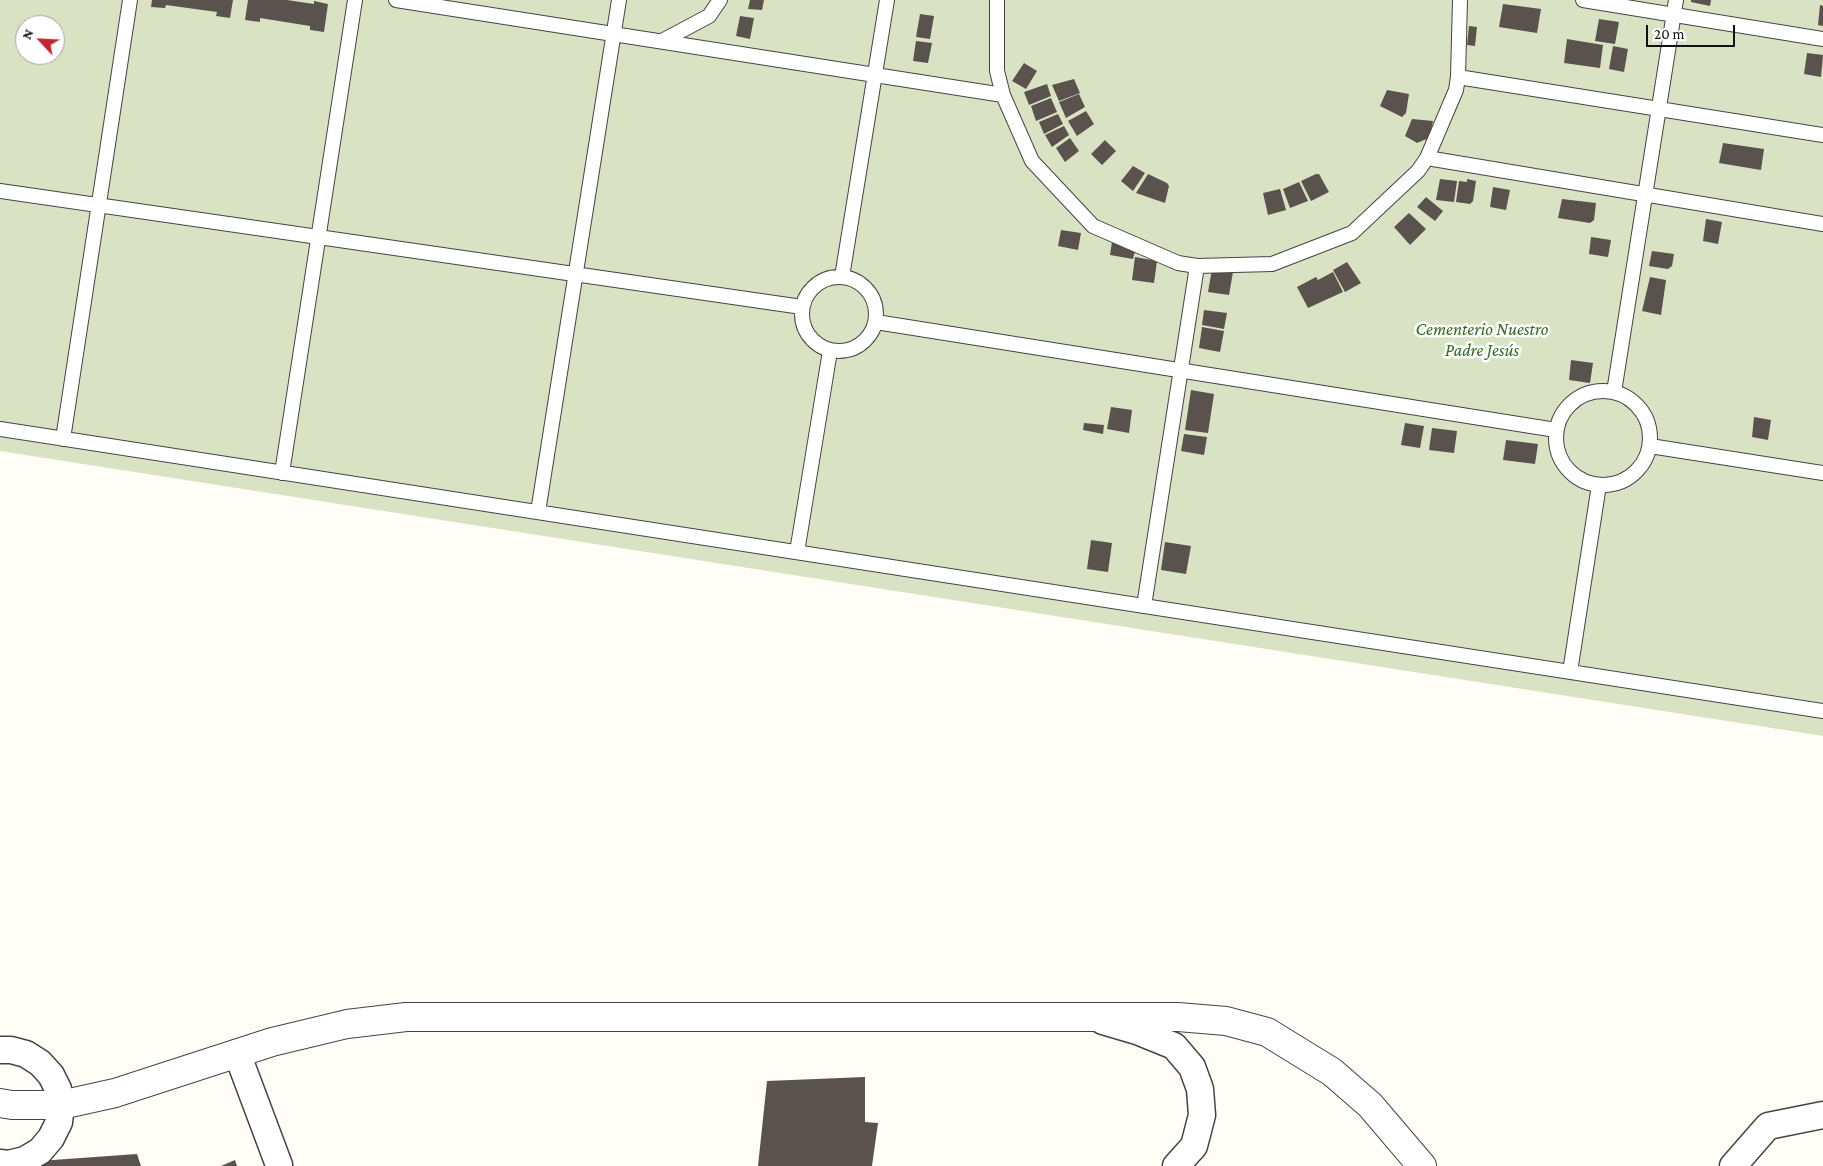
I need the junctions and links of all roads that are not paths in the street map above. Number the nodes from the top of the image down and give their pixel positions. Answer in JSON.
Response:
{"nodes":[{"id":1,"x":130,"y":0,"type":"edge"},
{"id":2,"x":355,"y":0,"type":"edge"},
{"id":3,"x":396,"y":0,"type":"edge"},
{"id":4,"x":619,"y":0,"type":"edge"},
{"id":5,"x":720,"y":0,"type":"edge"},
{"id":6,"x":887,"y":0,"type":"edge"},
{"id":7,"x":997,"y":0,"type":"edge"},
{"id":8,"x":1460,"y":0,"type":"edge"},
{"id":9,"x":1583,"y":0,"type":"edge"},
{"id":10,"x":1676,"y":0,"type":"edge"},
{"id":11,"x":1673,"y":15,"type":"junction"},
{"id":12,"x":614,"y":34,"type":"junction"},
{"id":13,"x":1823,"y":39,"type":"edge"},
{"id":14,"x":662,"y":41,"type":"junction"},
{"id":15,"x":875,"y":75,"type":"junction"},
{"id":16,"x":1458,"y":78,"type":"junction"},
{"id":17,"x":1003,"y":95,"type":"junction"},
{"id":18,"x":1658,"y":109,"type":"junction"},
{"id":19,"x":1823,"y":135,"type":"edge"},
{"id":20,"x":1427,"y":158,"type":"junction"},
{"id":21,"x":0,"y":191,"type":"edge"},
{"id":22,"x":1645,"y":195,"type":"junction"},
{"id":23,"x":99,"y":205,"type":"junction"},
{"id":24,"x":1823,"y":224,"type":"edge"},
{"id":25,"x":318,"y":237,"type":"junction"},
{"id":26,"x":1197,"y":266,"type":"junction"},
{"id":27,"x":576,"y":274,"type":"junction"},
{"id":28,"x":842,"y":277,"type":"junction"},
{"id":29,"x":802,"y":307,"type":"junction"},
{"id":30,"x":876,"y":322,"type":"junction"},
{"id":31,"x":830,"y":351,"type":"junction"},
{"id":32,"x":1180,"y":371,"type":"junction"},
{"id":33,"x":1614,"y":392,"type":"junction"},
{"id":34,"x":0,"y":429,"type":"edge"},
{"id":35,"x":1556,"y":430,"type":"junction"},
{"id":36,"x":63,"y":439,"type":"junction"},
{"id":37,"x":1650,"y":446,"type":"junction"},
{"id":38,"x":1823,"y":472,"type":"edge"},
{"id":39,"x":282,"y":473,"type":"junction"},
{"id":40,"x":1599,"y":485,"type":"junction"},
{"id":41,"x":538,"y":512,"type":"junction"},
{"id":42,"x":797,"y":552,"type":"junction"},
{"id":43,"x":1144,"y":606,"type":"junction"},
{"id":44,"x":1570,"y":672,"type":"junction"},
{"id":45,"x":1823,"y":711,"type":"edge"},
{"id":46,"x":1087,"y":1017,"type":"junction"},
{"id":47,"x":0,"y":1050,"type":"edge"},
{"id":48,"x":237,"y":1053,"type":"junction"},
{"id":49,"x":0,"y":1103,"type":"edge"},
{"id":50,"x":60,"y":1104,"type":"junction"},
{"id":51,"x":1823,"y":1115,"type":"edge"},
{"id":52,"x":6,"y":1164,"type":"edge"},
{"id":53,"x":279,"y":1164,"type":"dead end"},
{"id":54,"x":1176,"y":1166,"type":"edge"},
{"id":55,"x":1422,"y":1166,"type":"edge"},
{"id":56,"x":1734,"y":1166,"type":"edge"}],
"edges":[{"from":1,"to":23,"type":"lane"},
{"from":2,"to":25,"type":"lane"},
{"from":3,"to":12,"type":"lane"},
{"from":4,"to":12,"type":"lane"},
{"from":5,"to":14,"type":"lane"},
{"from":6,"to":15,"type":"lane"},
{"from":7,"to":17,"type":"lane"},
{"from":8,"to":16,"type":"lane"},
{"from":9,"to":11,"type":"lane"},
{"from":10,"to":11,"type":"lane"},
{"from":11,"to":13,"type":"lane"},
{"from":11,"to":18,"type":"lane"},
{"from":12,"to":14,"type":"lane"},
{"from":12,"to":27,"type":"lane"},
{"from":14,"to":15,"type":"lane"},
{"from":15,"to":17,"type":"lane"},
{"from":15,"to":28,"type":"lane"},
{"from":16,"to":18,"type":"lane"},
{"from":16,"to":20,"type":"lane"},
{"from":17,"to":26,"type":"lane"},
{"from":18,"to":19,"type":"lane"},
{"from":18,"to":22,"type":"lane"},
{"from":20,"to":22,"type":"lane"},
{"from":20,"to":26,"type":"lane"},
{"from":21,"to":23,"type":"lane"},
{"from":22,"to":24,"type":"lane"},
{"from":22,"to":33,"type":"lane"},
{"from":23,"to":25,"type":"lane"},
{"from":23,"to":36,"type":"lane"},
{"from":25,"to":27,"type":"lane"},
{"from":25,"to":39,"type":"lane"},
{"from":26,"to":32,"type":"lane"},
{"from":27,"to":29,"type":"lane"},
{"from":27,"to":41,"type":"lane"},
{"from":28,"to":29,"type":"lane"},
{"from":28,"to":30,"type":"lane"},
{"from":29,"to":31,"type":"lane"},
{"from":30,"to":31,"type":"lane"},
{"from":30,"to":32,"type":"lane"},
{"from":31,"to":42,"type":"lane"},
{"from":32,"to":35,"type":"lane"},
{"from":32,"to":43,"type":"lane"},
{"from":33,"to":35,"type":"lane"},
{"from":33,"to":37,"type":"lane"},
{"from":34,"to":36,"type":"lane"},
{"from":35,"to":40,"type":"lane"},
{"from":36,"to":39,"type":"lane"},
{"from":37,"to":38,"type":"lane"},
{"from":37,"to":40,"type":"lane"},
{"from":39,"to":41,"type":"lane"},
{"from":40,"to":44,"type":"lane"},
{"from":41,"to":42,"type":"lane"},
{"from":42,"to":43,"type":"lane"},
{"from":43,"to":44,"type":"lane"},
{"from":44,"to":45,"type":"lane"},
{"from":46,"to":48,"type":"street"},
{"from":46,"to":54,"type":"street"},
{"from":46,"to":55,"type":"street"},
{"from":47,"to":50,"type":"street"},
{"from":48,"to":50,"type":"street"},
{"from":48,"to":53,"type":"street"},
{"from":49,"to":50,"type":"street"},
{"from":50,"to":52,"type":"street"},
{"from":51,"to":56,"type":"street"}]}
